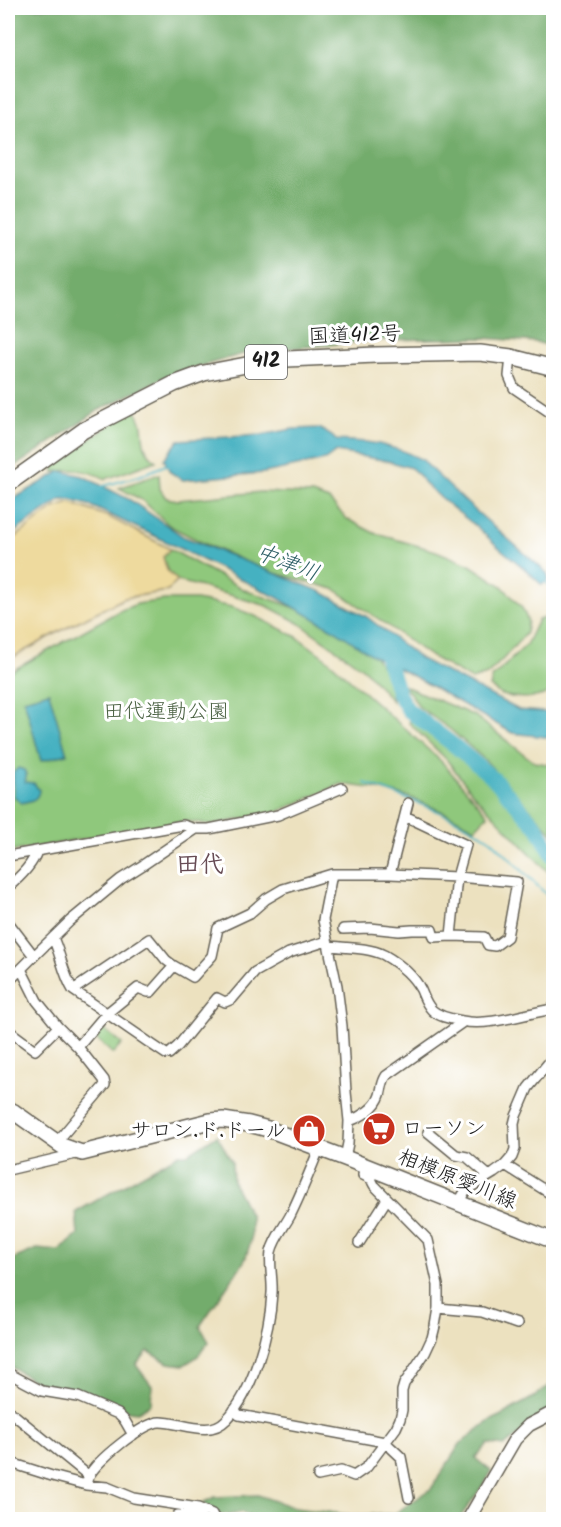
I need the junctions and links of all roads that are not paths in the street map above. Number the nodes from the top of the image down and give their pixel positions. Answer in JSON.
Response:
{"nodes":[{"id":1,"x":511,"y":357,"type":"junction"},
{"id":2,"x":554,"y":368,"type":"edge"},
{"id":3,"x":554,"y":415,"type":"edge"},
{"id":4,"x":8,"y":484,"type":"edge"},
{"id":5,"x":342,"y":788,"type":"dead end"},
{"id":6,"x":408,"y":803,"type":"dead end"},
{"id":7,"x":405,"y":816,"type":"junction"},
{"id":8,"x":196,"y":829,"type":"junction"},
{"id":9,"x":38,"y":851,"type":"junction"},
{"id":10,"x":8,"y":856,"type":"edge"},
{"id":11,"x":332,"y":874,"type":"junction"},
{"id":12,"x":390,"y":874,"type":"junction"},
{"id":13,"x":457,"y":877,"type":"junction"},
{"id":14,"x":8,"y":887,"type":"edge"},
{"id":15,"x":8,"y":922,"type":"edge"},
{"id":16,"x":343,"y":929,"type":"dead end"},
{"id":17,"x":451,"y":936,"type":"junction"},
{"id":18,"x":53,"y":938,"type":"junction"},
{"id":19,"x":328,"y":944,"type":"junction"},
{"id":20,"x":34,"y":956,"type":"junction"},
{"id":21,"x":174,"y":966,"type":"junction"},
{"id":22,"x":21,"y":969,"type":"junction"},
{"id":23,"x":8,"y":982,"type":"edge"},
{"id":24,"x":74,"y":990,"type":"junction"},
{"id":25,"x":554,"y":1009,"type":"edge"},
{"id":26,"x":106,"y":1014,"type":"junction"},
{"id":27,"x":464,"y":1022,"type":"junction"},
{"id":28,"x":58,"y":1027,"type":"junction"},
{"id":29,"x":8,"y":1030,"type":"edge"},
{"id":30,"x":78,"y":1047,"type":"junction"},
{"id":31,"x":554,"y":1056,"type":"edge"},
{"id":32,"x":8,"y":1109,"type":"edge"},
{"id":33,"x":349,"y":1121,"type":"junction"},
{"id":34,"x":428,"y":1132,"type":"dead end"},
{"id":35,"x":56,"y":1143,"type":"junction"},
{"id":36,"x":319,"y":1149,"type":"junction"},
{"id":37,"x":82,"y":1153,"type":"junction"},
{"id":38,"x":345,"y":1158,"type":"junction"},
{"id":39,"x":506,"y":1165,"type":"junction"},
{"id":40,"x":364,"y":1166,"type":"junction"},
{"id":41,"x":8,"y":1170,"type":"edge"},
{"id":42,"x":489,"y":1176,"type":"junction"},
{"id":43,"x":554,"y":1196,"type":"edge"},
{"id":44,"x":387,"y":1199,"type":"junction"},
{"id":45,"x":458,"y":1203,"type":"junction"},
{"id":46,"x":554,"y":1241,"type":"edge"},
{"id":47,"x":359,"y":1243,"type":"dead end"},
{"id":48,"x":438,"y":1308,"type":"junction"},
{"id":49,"x":517,"y":1324,"type":"dead end"},
{"id":50,"x":8,"y":1373,"type":"edge"},
{"id":51,"x":8,"y":1410,"type":"edge"},
{"id":52,"x":234,"y":1410,"type":"junction"},
{"id":53,"x":554,"y":1412,"type":"edge"},
{"id":54,"x":133,"y":1436,"type":"junction"},
{"id":55,"x":385,"y":1442,"type":"junction"},
{"id":56,"x":8,"y":1462,"type":"edge"},
{"id":57,"x":318,"y":1476,"type":"dead end"},
{"id":58,"x":87,"y":1480,"type":"junction"},
{"id":59,"x":409,"y":1498,"type":"dead end"},
{"id":60,"x":207,"y":1511,"type":"junction"},
{"id":61,"x":177,"y":1520,"type":"edge"},
{"id":62,"x":215,"y":1520,"type":"edge"},
{"id":63,"x":468,"y":1520,"type":"edge"}],
"edges":[{"from":1,"to":2,"type":"main road","name":"国道412号","number":"412"},
{"from":1,"to":3,"type":"street"},
{"from":1,"to":4,"type":"main road","name":"国道412号","number":"412"},
{"from":5,"to":8,"type":"street"},
{"from":6,"to":7,"type":"street"},
{"from":7,"to":12,"type":"street"},
{"from":7,"to":13,"type":"street"},
{"from":8,"to":9,"type":"street"},
{"from":8,"to":18,"type":"street"},
{"from":9,"to":10,"type":"street"},
{"from":9,"to":14,"type":"street"},
{"from":11,"to":12,"type":"street"},
{"from":11,"to":19,"type":"street"},
{"from":11,"to":21,"type":"street"},
{"from":12,"to":13,"type":"street"},
{"from":13,"to":17,"type":"street"},
{"from":13,"to":17,"type":"street"},
{"from":15,"to":20,"type":"street"},
{"from":16,"to":17,"type":"street"},
{"from":18,"to":20,"type":"street"},
{"from":18,"to":24,"type":"street"},
{"from":19,"to":26,"type":"street"},
{"from":19,"to":27,"type":"street"},
{"from":19,"to":33,"type":"street"},
{"from":20,"to":22,"type":"street"},
{"from":21,"to":24,"type":"street"},
{"from":21,"to":26,"type":"street"},
{"from":22,"to":23,"type":"street"},
{"from":22,"to":28,"type":"street"},
{"from":24,"to":26,"type":"street"},
{"from":25,"to":27,"type":"street"},
{"from":26,"to":30,"type":"street"},
{"from":27,"to":33,"type":"street"},
{"from":28,"to":29,"type":"street"},
{"from":28,"to":30,"type":"street"},
{"from":30,"to":35,"type":"street"},
{"from":31,"to":39,"type":"street"},
{"from":32,"to":35,"type":"main road"},
{"from":33,"to":38,"type":"street"},
{"from":34,"to":42,"type":"street"},
{"from":35,"to":37,"type":"main road"},
{"from":36,"to":37,"type":"main road","name":"相模原愛川線"},
{"from":36,"to":38,"type":"main road","name":"相模原愛川線"},
{"from":36,"to":52,"type":"street"},
{"from":37,"to":41,"type":"street"},
{"from":38,"to":40,"type":"main road","name":"相模原愛川線"},
{"from":39,"to":42,"type":"street"},
{"from":39,"to":43,"type":"street"},
{"from":40,"to":44,"type":"street"},
{"from":40,"to":45,"type":"main road","name":"相模原愛川線"},
{"from":42,"to":45,"type":"street"},
{"from":44,"to":47,"type":"street"},
{"from":44,"to":48,"type":"street"},
{"from":45,"to":46,"type":"main road","name":"相模原愛川線"},
{"from":48,"to":49,"type":"street"},
{"from":48,"to":55,"type":"street"},
{"from":50,"to":54,"type":"street"},
{"from":51,"to":58,"type":"street"},
{"from":52,"to":54,"type":"street"},
{"from":52,"to":55,"type":"street"},
{"from":53,"to":63,"type":"street"},
{"from":54,"to":58,"type":"street"},
{"from":55,"to":57,"type":"street"},
{"from":55,"to":59,"type":"street"},
{"from":56,"to":58,"type":"street"},
{"from":58,"to":60,"type":"street"},
{"from":60,"to":61,"type":"street"},
{"from":60,"to":62,"type":"street"}]}
